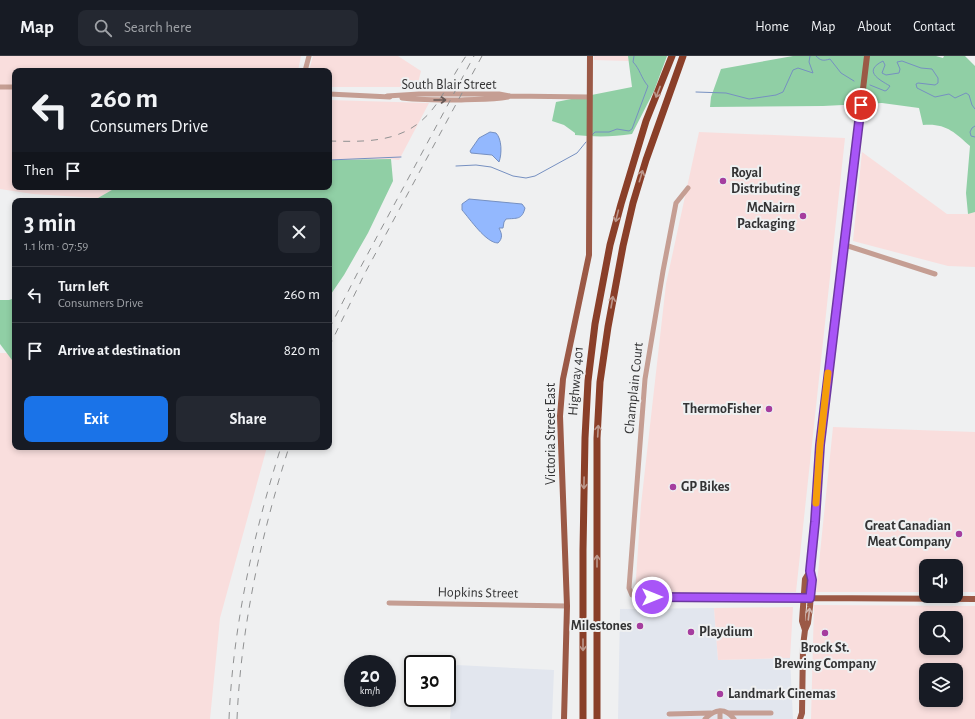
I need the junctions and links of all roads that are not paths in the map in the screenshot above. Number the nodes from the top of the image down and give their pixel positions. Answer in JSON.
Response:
{"nodes":[{"id":1,"x":309,"y":56,"type":"edge"},
{"id":2,"x":590,"y":56,"type":"edge"},
{"id":3,"x":672,"y":56,"type":"edge"},
{"id":4,"x":683,"y":56,"type":"edge"},
{"id":5,"x":867,"y":56,"type":"edge"},
{"id":6,"x":306,"y":68,"type":"edge"},
{"id":7,"x":0,"y":87,"type":"edge"},
{"id":8,"x":12,"y":87,"type":"edge"},
{"id":9,"x":332,"y":94,"type":"edge"},
{"id":10,"x":589,"y":97,"type":"junction"},
{"id":11,"x":688,"y":188,"type":"dead end"},
{"id":12,"x":845,"y":245,"type":"junction"},
{"id":13,"x":935,"y":274,"type":"dead end"},
{"id":14,"x":807,"y":598,"type":"junction"},
{"id":15,"x":975,"y":599,"type":"edge"},
{"id":16,"x":389,"y":603,"type":"dead end"},
{"id":17,"x":566,"y":606,"type":"junction"},
{"id":18,"x":720,"y":711,"type":"junction"},
{"id":19,"x":711,"y":713,"type":"junction"},
{"id":20,"x":729,"y":713,"type":"junction"},
{"id":21,"x":772,"y":713,"type":"dead end"},
{"id":22,"x":669,"y":714,"type":"dead end"},
{"id":23,"x":803,"y":717,"type":"edge"},
{"id":24,"x":564,"y":719,"type":"edge"},
{"id":25,"x":582,"y":719,"type":"edge"},
{"id":26,"x":597,"y":719,"type":"edge"},
{"id":27,"x":705,"y":719,"type":"edge"},
{"id":28,"x":720,"y":719,"type":"edge"},
{"id":29,"x":734,"y":719,"type":"edge"}],
"edges":[{"from":1,"to":6,"type":"street"},
{"from":2,"to":10,"type":"main road","name":"Victoria Street East"},
{"from":3,"to":25,"type":"highway","name":"Highway 401","one_way":true},
{"from":26,"to":4,"type":"highway","name":"Highway 401","one_way":true},
{"from":5,"to":12,"type":"main road"},
{"from":7,"to":8,"type":"street"},
{"from":9,"to":10,"type":"street","name":"South Blair Street"},
{"from":10,"to":17,"type":"main road","name":"Victoria Street East"},
{"from":11,"to":14,"type":"street","name":"Champlain Court"},
{"from":12,"to":13,"type":"street"},
{"from":12,"to":14,"type":"main road"},
{"from":14,"to":15,"type":"main road"},
{"from":14,"to":23,"type":"main road"},
{"from":16,"to":17,"type":"street","name":"Hopkins Street"},
{"from":17,"to":24,"type":"main road","name":"Victoria Street East"},
{"from":18,"to":19,"type":"street"},
{"from":18,"to":20,"type":"street"},
{"from":18,"to":28,"type":"street"},
{"from":19,"to":22,"type":"street"},
{"from":19,"to":27,"type":"street"},
{"from":20,"to":21,"type":"street"},
{"from":20,"to":29,"type":"street"}]}
